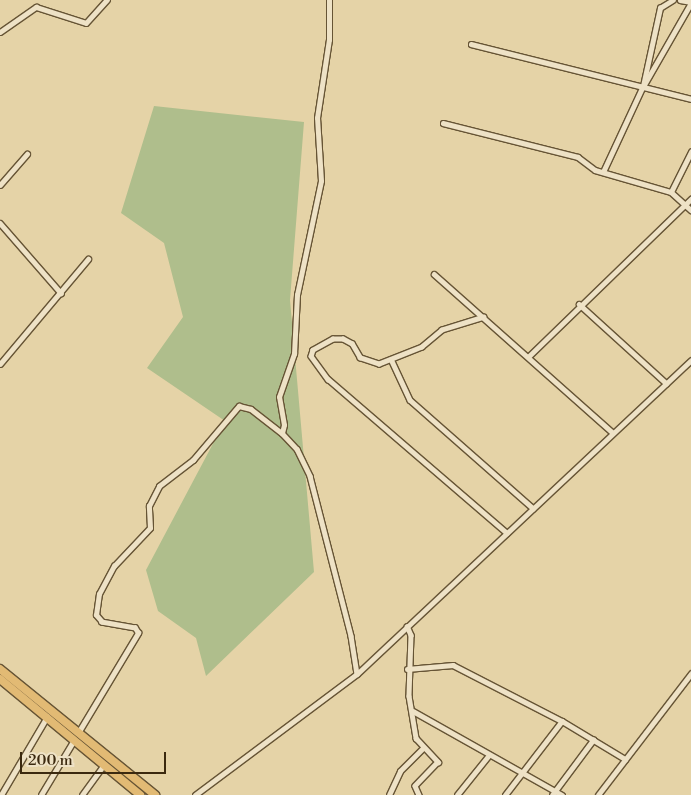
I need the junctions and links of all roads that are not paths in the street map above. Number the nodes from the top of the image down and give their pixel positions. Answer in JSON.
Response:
{"nodes":[{"id":1,"x":107,"y":0,"type":"edge"},
{"id":2,"x":329,"y":0,"type":"edge"},
{"id":3,"x":673,"y":0,"type":"edge"},
{"id":4,"x":680,"y":0,"type":"edge"},
{"id":5,"x":691,"y":2,"type":"edge"},
{"id":6,"x":0,"y":32,"type":"edge"},
{"id":7,"x":471,"y":44,"type":"dead end"},
{"id":8,"x":643,"y":86,"type":"junction"},
{"id":9,"x":691,"y":99,"type":"edge"},
{"id":10,"x":443,"y":123,"type":"dead end"},
{"id":11,"x":691,"y":152,"type":"edge"},
{"id":12,"x":27,"y":154,"type":"dead end"},
{"id":13,"x":603,"y":172,"type":"junction"},
{"id":14,"x":0,"y":185,"type":"edge"},
{"id":15,"x":672,"y":192,"type":"junction"},
{"id":16,"x":691,"y":198,"type":"edge"},
{"id":17,"x":685,"y":204,"type":"junction"},
{"id":18,"x":691,"y":210,"type":"edge"},
{"id":19,"x":0,"y":223,"type":"edge"},
{"id":20,"x":88,"y":259,"type":"dead end"},
{"id":21,"x":434,"y":274,"type":"dead end"},
{"id":22,"x":61,"y":293,"type":"junction"},
{"id":23,"x":579,"y":304,"type":"junction"},
{"id":24,"x":484,"y":317,"type":"junction"},
{"id":25,"x":529,"y":356,"type":"junction"},
{"id":26,"x":391,"y":359,"type":"junction"},
{"id":27,"x":691,"y":360,"type":"edge"},
{"id":28,"x":0,"y":364,"type":"edge"},
{"id":29,"x":666,"y":383,"type":"junction"},
{"id":30,"x":282,"y":433,"type":"junction"},
{"id":31,"x":613,"y":433,"type":"junction"},
{"id":32,"x":533,"y":508,"type":"junction"},
{"id":33,"x":507,"y":533,"type":"junction"},
{"id":34,"x":407,"y":626,"type":"junction"},
{"id":35,"x":0,"y":669,"type":"edge"},
{"id":36,"x":407,"y":669,"type":"junction"},
{"id":37,"x":356,"y":674,"type":"junction"},
{"id":38,"x":691,"y":674,"type":"edge"},
{"id":39,"x":0,"y":678,"type":"edge"},
{"id":40,"x":414,"y":711,"type":"junction"},
{"id":41,"x":47,"y":717,"type":"junction"},
{"id":42,"x":562,"y":721,"type":"junction"},
{"id":43,"x":76,"y":736,"type":"junction"},
{"id":44,"x":593,"y":740,"type":"junction"},
{"id":45,"x":422,"y":749,"type":"junction"},
{"id":46,"x":489,"y":755,"type":"junction"},
{"id":47,"x":625,"y":759,"type":"junction"},
{"id":48,"x":104,"y":766,"type":"junction"},
{"id":49,"x":522,"y":773,"type":"junction"},
{"id":50,"x":553,"y":793,"type":"edge"},
{"id":51,"x":1,"y":795,"type":"edge"},
{"id":52,"x":41,"y":795,"type":"edge"},
{"id":53,"x":82,"y":795,"type":"edge"},
{"id":54,"x":140,"y":795,"type":"edge"},
{"id":55,"x":155,"y":795,"type":"edge"},
{"id":56,"x":195,"y":795,"type":"edge"},
{"id":57,"x":389,"y":795,"type":"edge"},
{"id":58,"x":419,"y":795,"type":"edge"},
{"id":59,"x":457,"y":795,"type":"edge"},
{"id":60,"x":505,"y":795,"type":"edge"},
{"id":61,"x":562,"y":795,"type":"edge"},
{"id":62,"x":598,"y":795,"type":"edge"}],
"edges":[{"from":1,"to":6,"type":"street"},
{"from":2,"to":30,"type":"street"},
{"from":3,"to":8,"type":"street"},
{"from":4,"to":5,"type":"street"},
{"from":5,"to":8,"type":"street"},
{"from":7,"to":8,"type":"street"},
{"from":8,"to":9,"type":"street"},
{"from":8,"to":13,"type":"street"},
{"from":10,"to":13,"type":"street"},
{"from":11,"to":15,"type":"street"},
{"from":12,"to":14,"type":"street"},
{"from":13,"to":15,"type":"street"},
{"from":15,"to":17,"type":"street"},
{"from":16,"to":17,"type":"street"},
{"from":17,"to":18,"type":"street"},
{"from":17,"to":23,"type":"street"},
{"from":19,"to":22,"type":"street"},
{"from":20,"to":22,"type":"street"},
{"from":21,"to":24,"type":"street"},
{"from":22,"to":28,"type":"street"},
{"from":23,"to":25,"type":"street"},
{"from":23,"to":29,"type":"street"},
{"from":24,"to":25,"type":"street"},
{"from":24,"to":26,"type":"street"},
{"from":25,"to":31,"type":"street"},
{"from":26,"to":32,"type":"street"},
{"from":26,"to":33,"type":"street"},
{"from":27,"to":29,"type":"street"},
{"from":29,"to":31,"type":"street"},
{"from":30,"to":37,"type":"street"},
{"from":30,"to":43,"type":"street"},
{"from":31,"to":32,"type":"street"},
{"from":32,"to":33,"type":"street"},
{"from":33,"to":34,"type":"street"},
{"from":34,"to":36,"type":"street"},
{"from":34,"to":37,"type":"street"},
{"from":35,"to":43,"type":"highway"},
{"from":36,"to":40,"type":"street"},
{"from":36,"to":42,"type":"street"},
{"from":37,"to":56,"type":"street"},
{"from":38,"to":47,"type":"street"},
{"from":39,"to":41,"type":"highway"},
{"from":40,"to":45,"type":"street"},
{"from":40,"to":46,"type":"street"},
{"from":41,"to":43,"type":"highway"},
{"from":41,"to":51,"type":"street"},
{"from":42,"to":44,"type":"street"},
{"from":42,"to":49,"type":"street"},
{"from":43,"to":48,"type":"highway"},
{"from":43,"to":52,"type":"street"},
{"from":43,"to":55,"type":"highway"},
{"from":44,"to":47,"type":"street"},
{"from":44,"to":50,"type":"street"},
{"from":45,"to":57,"type":"street"},
{"from":45,"to":58,"type":"street"},
{"from":46,"to":49,"type":"street"},
{"from":46,"to":59,"type":"street"},
{"from":47,"to":62,"type":"street"},
{"from":48,"to":53,"type":"street"},
{"from":48,"to":54,"type":"highway"},
{"from":49,"to":50,"type":"street"},
{"from":49,"to":60,"type":"street"},
{"from":50,"to":61,"type":"street"}]}
